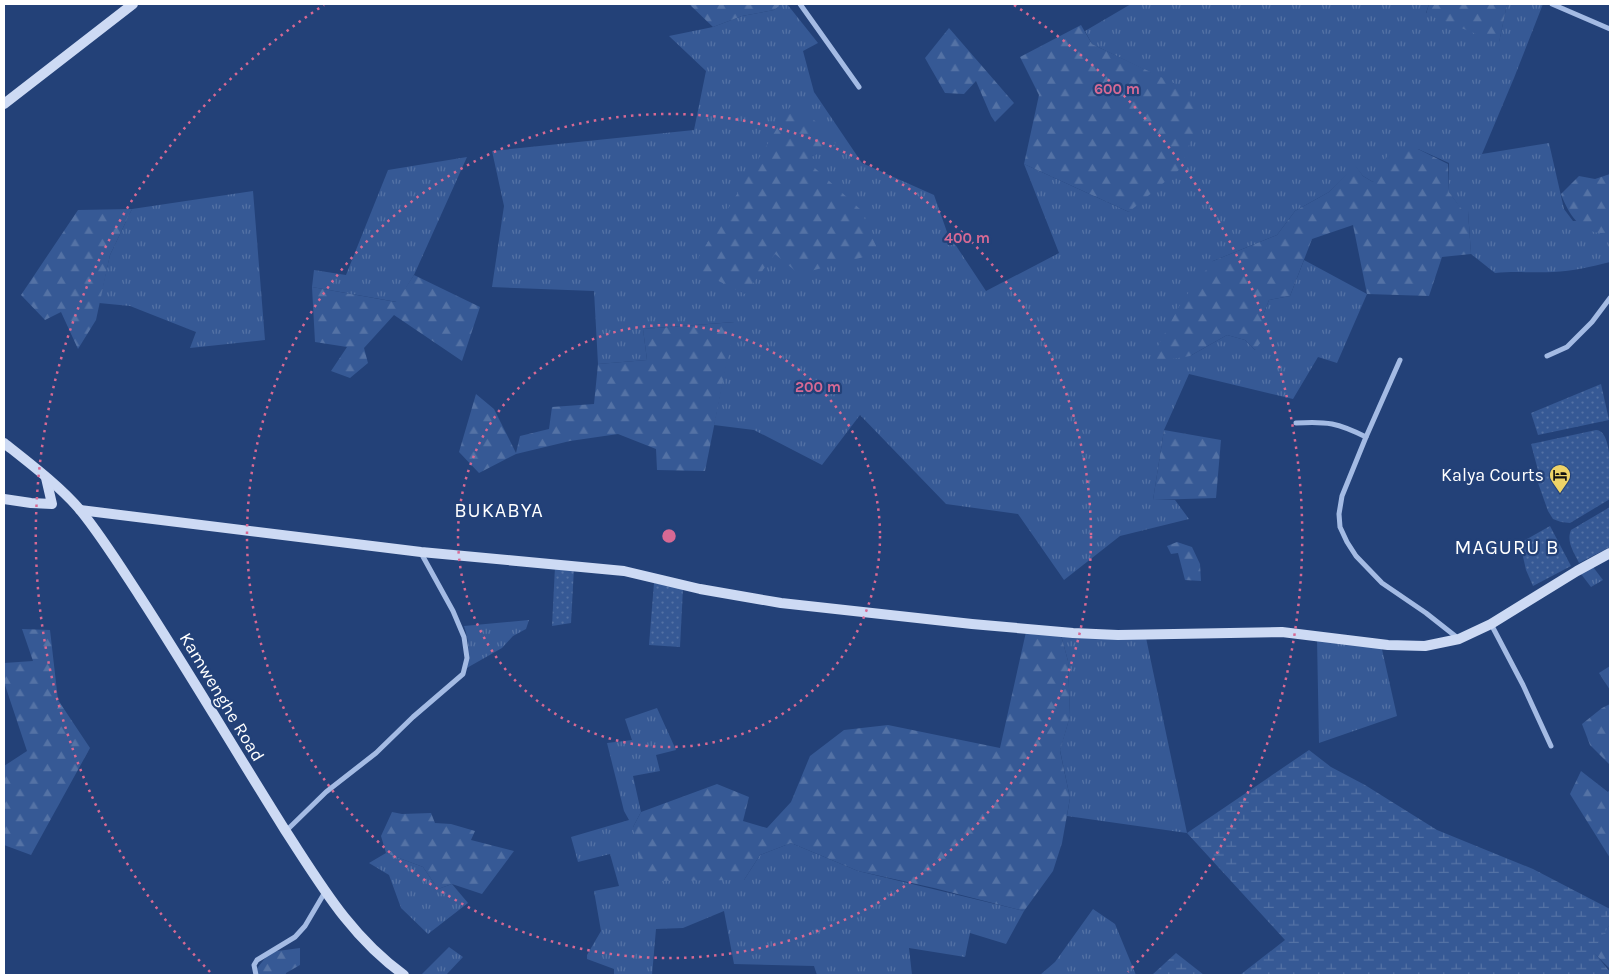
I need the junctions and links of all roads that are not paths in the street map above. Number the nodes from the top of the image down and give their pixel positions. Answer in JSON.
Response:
{"nodes":[{"id":1,"x":133,"y":4,"type":"edge"},
{"id":2,"x":800,"y":4,"type":"edge"},
{"id":3,"x":1552,"y":4,"type":"edge"},
{"id":4,"x":1610,"y":29,"type":"edge"},
{"id":5,"x":859,"y":87,"type":"dead end"},
{"id":6,"x":4,"y":104,"type":"edge"},
{"id":7,"x":1610,"y":298,"type":"edge"},
{"id":8,"x":1547,"y":356,"type":"dead end"},
{"id":9,"x":1400,"y":360,"type":"dead end"},
{"id":10,"x":1296,"y":423,"type":"dead end"},
{"id":11,"x":1366,"y":437,"type":"junction"},
{"id":12,"x":4,"y":443,"type":"edge"},
{"id":13,"x":46,"y":478,"type":"junction"},
{"id":14,"x":4,"y":499,"type":"edge"},
{"id":15,"x":80,"y":510,"type":"junction"},
{"id":16,"x":421,"y":552,"type":"junction"},
{"id":17,"x":1610,"y":554,"type":"edge"},
{"id":18,"x":1491,"y":624,"type":"junction"},
{"id":19,"x":1459,"y":639,"type":"junction"},
{"id":20,"x":1551,"y":746,"type":"dead end"},
{"id":21,"x":286,"y":831,"type":"junction"},
{"id":22,"x":325,"y":892,"type":"junction"},
{"id":23,"x":256,"y":975,"type":"edge"},
{"id":24,"x":404,"y":975,"type":"edge"}],
"edges":[{"from":1,"to":6,"type":"street"},
{"from":2,"to":5,"type":"street"},
{"from":3,"to":4,"type":"street"},
{"from":7,"to":8,"type":"street"},
{"from":9,"to":11,"type":"street"},
{"from":10,"to":11,"type":"street"},
{"from":11,"to":19,"type":"street"},
{"from":12,"to":13,"type":"street","name":"Kamwenghe Road"},
{"from":13,"to":14,"type":"street"},
{"from":13,"to":15,"type":"street","name":"Kamwenghe Road"},
{"from":15,"to":16,"type":"street"},
{"from":15,"to":21,"type":"street","name":"Kamwenghe Road"},
{"from":16,"to":19,"type":"street"},
{"from":16,"to":21,"type":"street"},
{"from":17,"to":18,"type":"street"},
{"from":18,"to":19,"type":"street"},
{"from":18,"to":20,"type":"street"},
{"from":21,"to":22,"type":"street","name":"Kamwenghe Road"},
{"from":22,"to":23,"type":"street"},
{"from":22,"to":24,"type":"street","name":"Kamwenghe Road"}]}
